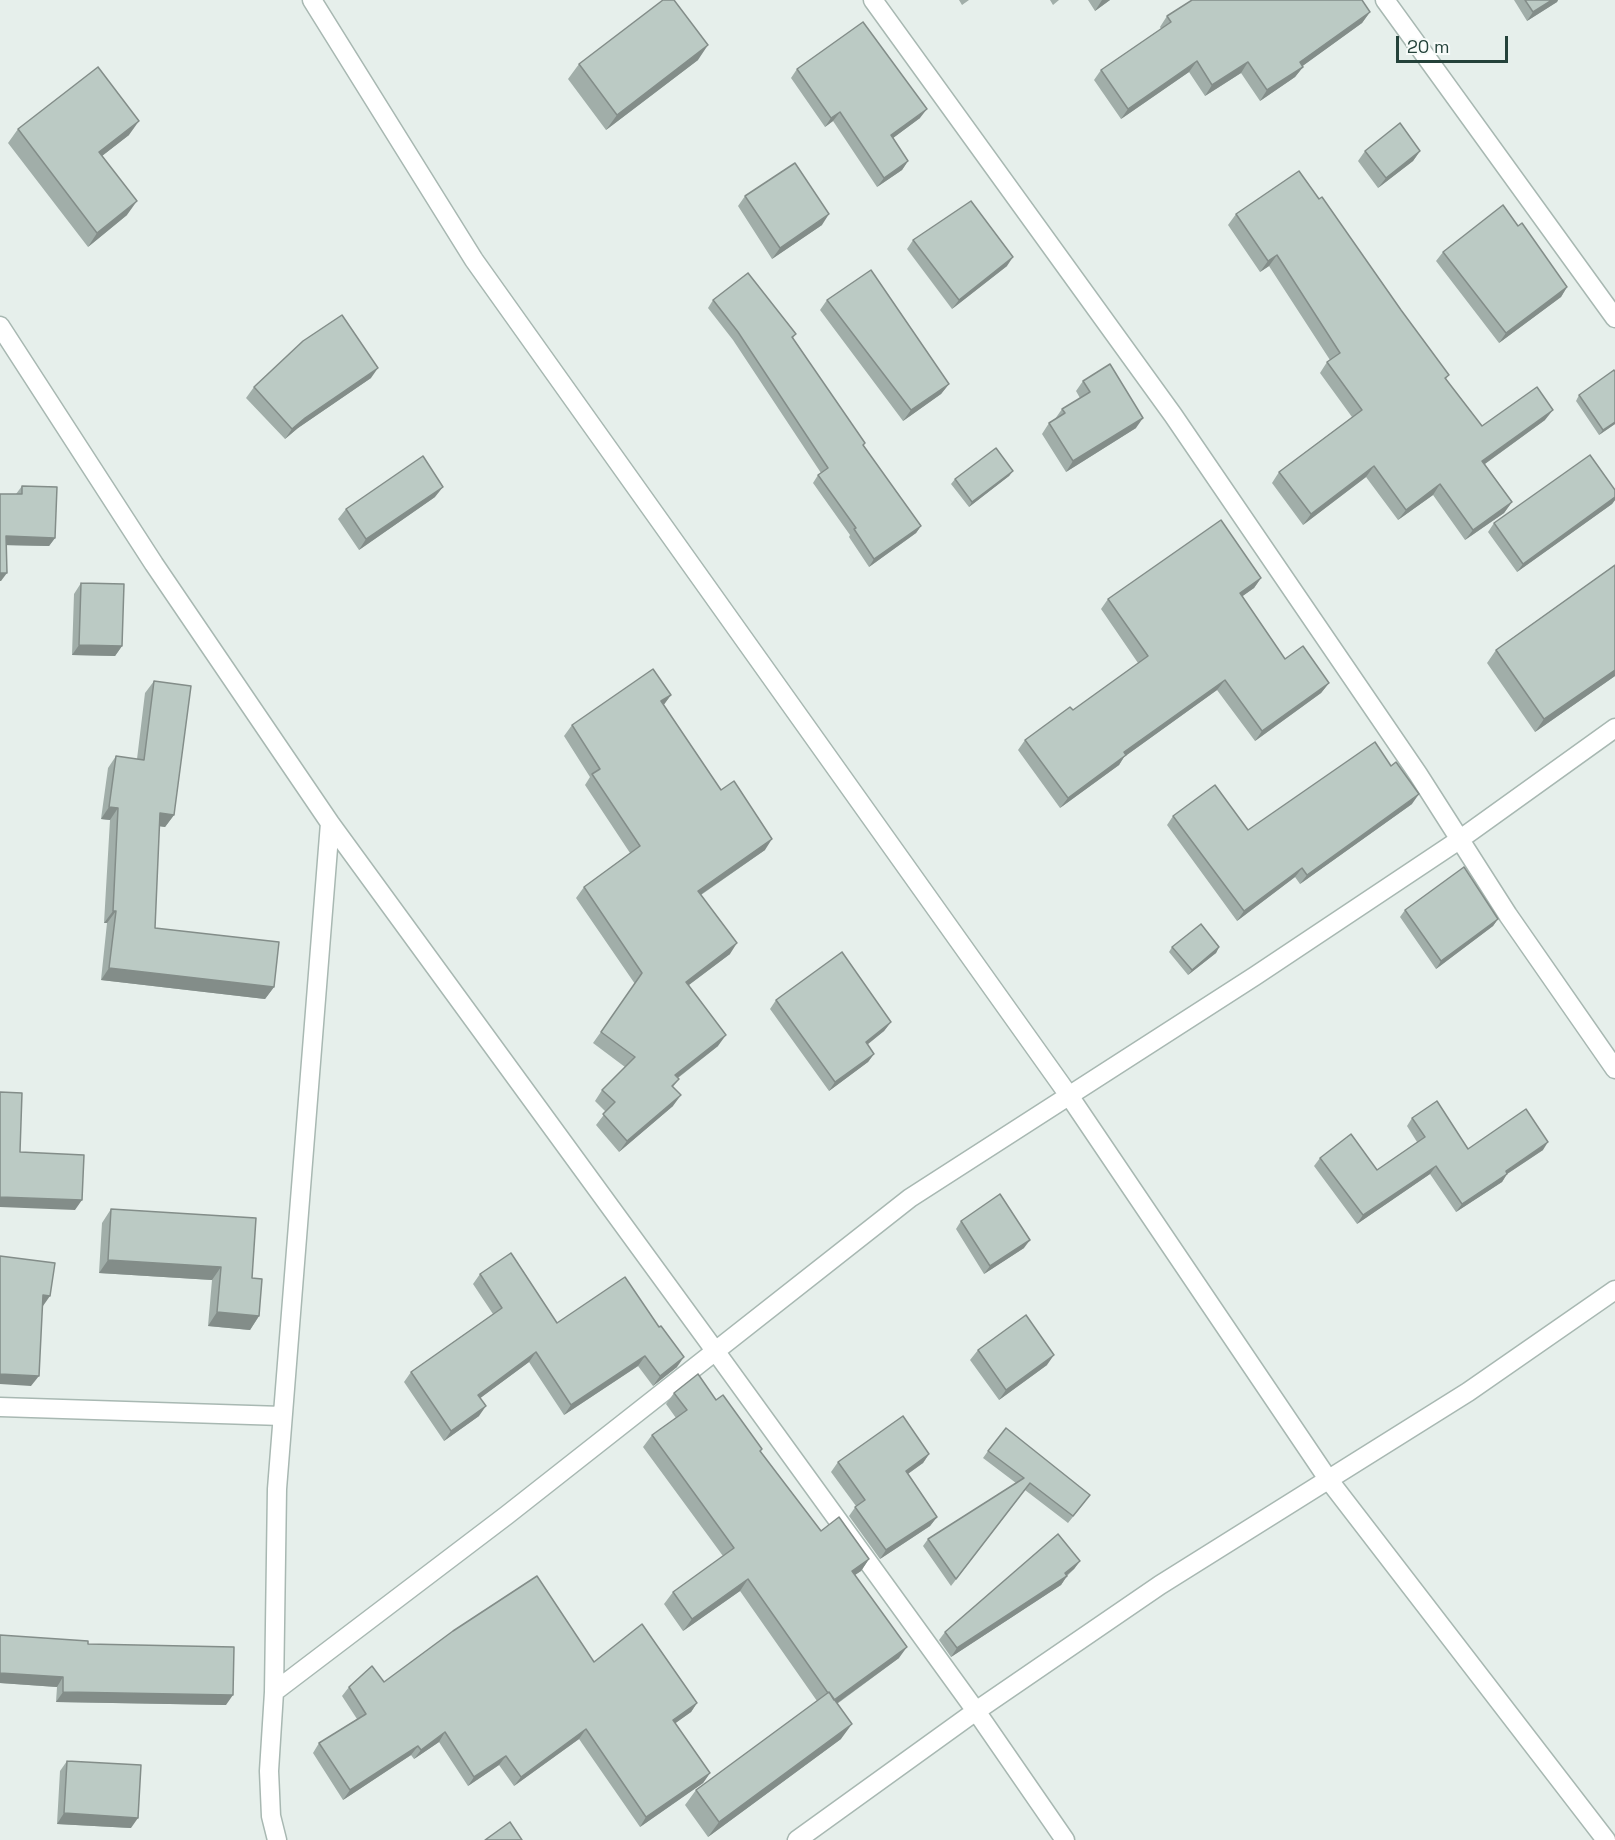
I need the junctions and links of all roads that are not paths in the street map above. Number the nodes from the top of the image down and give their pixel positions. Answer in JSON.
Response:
{"nodes":[{"id":1,"x":312,"y":0,"type":"edge"},
{"id":2,"x":873,"y":0,"type":"edge"},
{"id":3,"x":1385,"y":0,"type":"edge"},
{"id":4,"x":1615,"y":318,"type":"edge"},
{"id":5,"x":0,"y":326,"type":"edge"},
{"id":6,"x":1615,"y":728,"type":"edge"},
{"id":7,"x":330,"y":823,"type":"junction"},
{"id":8,"x":1459,"y":840,"type":"junction"},
{"id":9,"x":1615,"y":1069,"type":"edge"},
{"id":10,"x":1070,"y":1097,"type":"junction"},
{"id":11,"x":1615,"y":1290,"type":"edge"},
{"id":12,"x":716,"y":1352,"type":"junction"},
{"id":13,"x":0,"y":1407,"type":"edge"},
{"id":14,"x":282,"y":1416,"type":"junction"},
{"id":15,"x":1328,"y":1479,"type":"junction"},
{"id":16,"x":274,"y":1692,"type":"junction"},
{"id":17,"x":976,"y":1711,"type":"junction"},
{"id":18,"x":277,"y":1840,"type":"edge"},
{"id":19,"x":797,"y":1840,"type":"edge"},
{"id":20,"x":1065,"y":1840,"type":"edge"},
{"id":21,"x":1606,"y":1840,"type":"edge"}],
"edges":[{"from":1,"to":10,"type":"street"},
{"from":2,"to":8,"type":"street"},
{"from":3,"to":4,"type":"street"},
{"from":5,"to":7,"type":"street"},
{"from":6,"to":8,"type":"street"},
{"from":7,"to":12,"type":"street"},
{"from":7,"to":14,"type":"street"},
{"from":8,"to":9,"type":"street"},
{"from":8,"to":10,"type":"street"},
{"from":10,"to":12,"type":"street"},
{"from":10,"to":15,"type":"street"},
{"from":11,"to":15,"type":"street"},
{"from":12,"to":16,"type":"street"},
{"from":12,"to":17,"type":"street"},
{"from":13,"to":14,"type":"street"},
{"from":14,"to":16,"type":"street"},
{"from":15,"to":17,"type":"street"},
{"from":15,"to":21,"type":"street"},
{"from":16,"to":18,"type":"street"},
{"from":17,"to":19,"type":"street"},
{"from":17,"to":20,"type":"street"}]}
